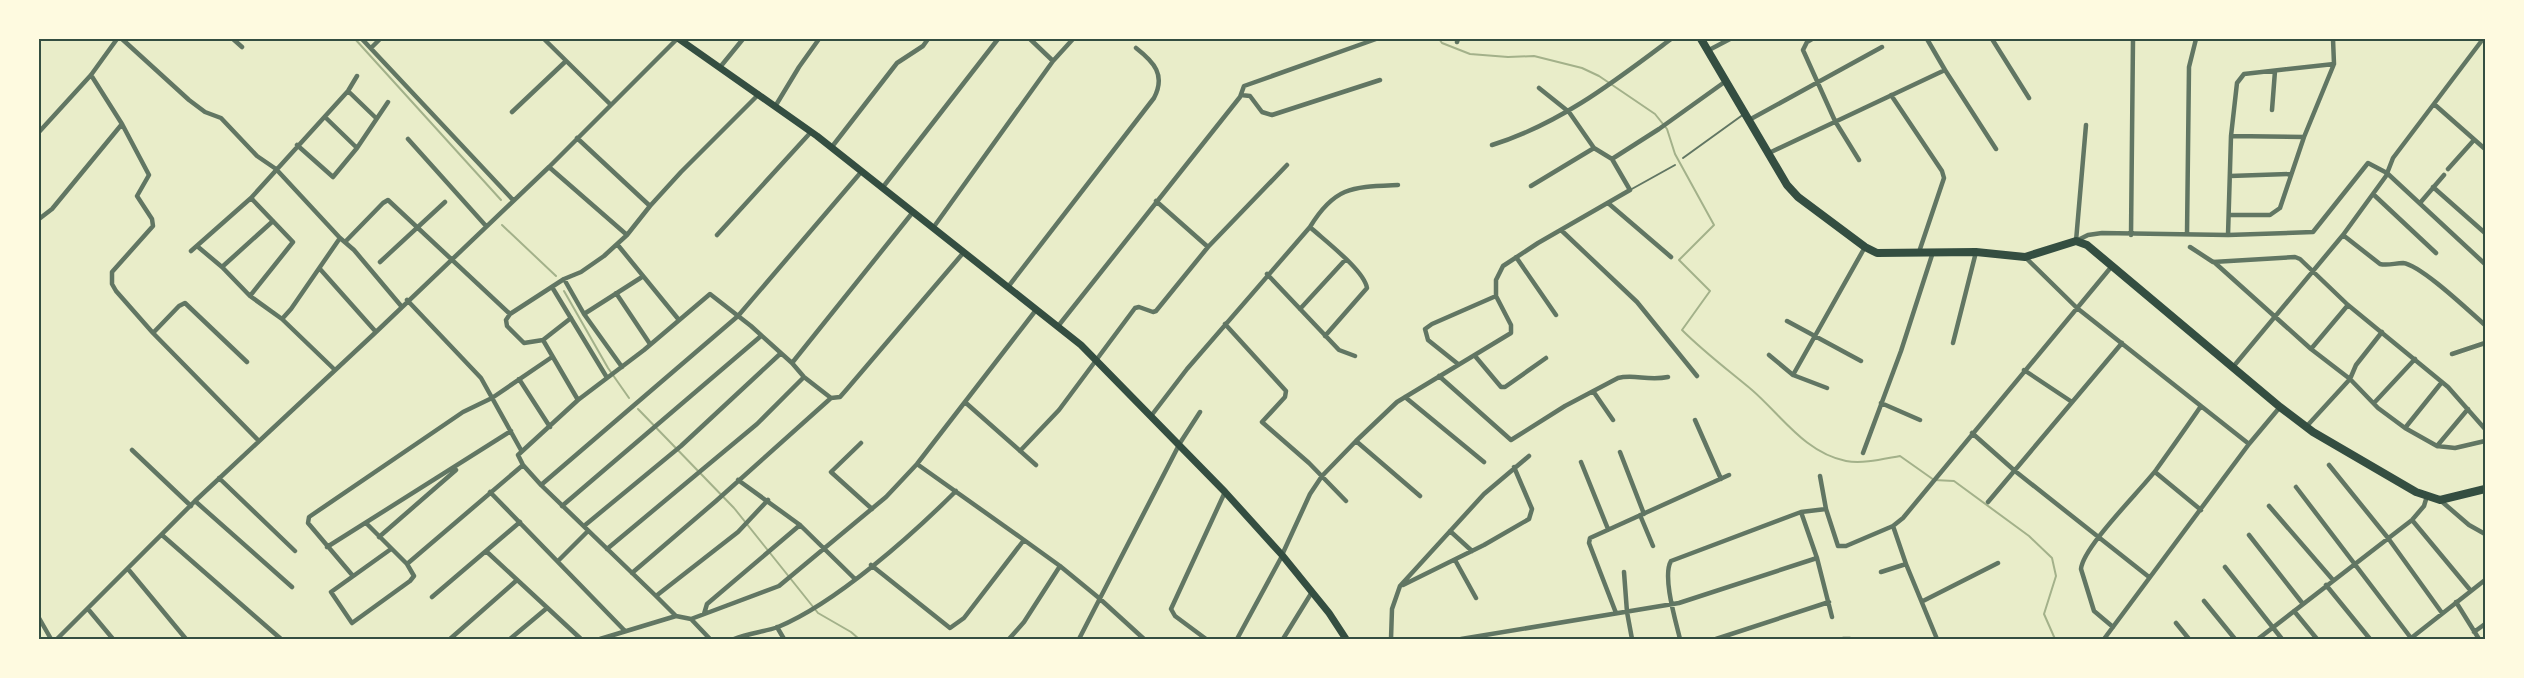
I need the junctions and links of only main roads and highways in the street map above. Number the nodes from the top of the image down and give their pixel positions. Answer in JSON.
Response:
{"nodes":[{"id":1,"x":678,"y":39,"type":"edge"},
{"id":2,"x":1701,"y":39,"type":"edge"},
{"id":3,"x":2485,"y":489,"type":"edge"},
{"id":4,"x":1346,"y":639,"type":"edge"}],
"edges":[{"from":1,"to":4,"type":"main road"},
{"from":2,"to":3,"type":"main road"}]}
